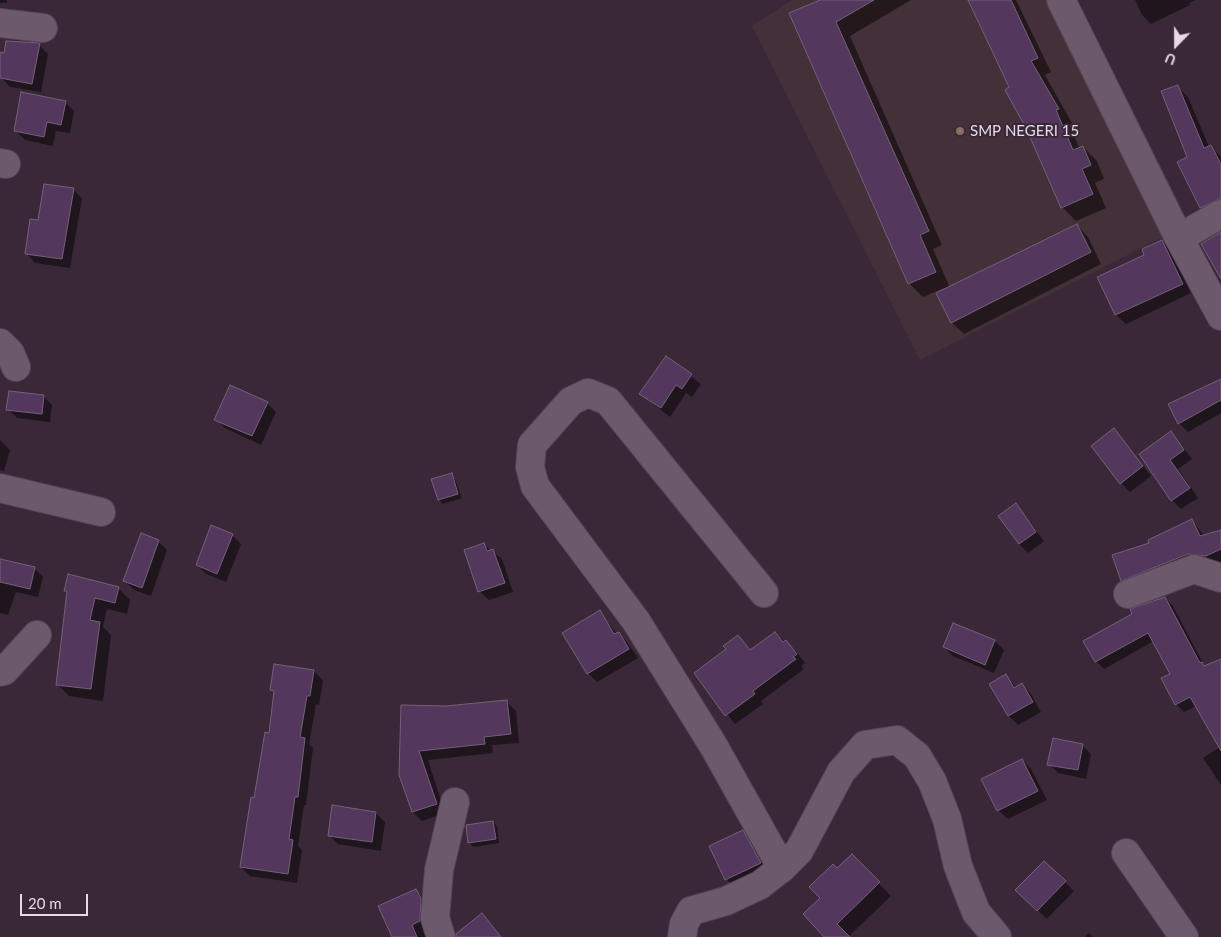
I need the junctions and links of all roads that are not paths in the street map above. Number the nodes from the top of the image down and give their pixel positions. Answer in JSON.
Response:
{"nodes":[{"id":1,"x":1061,"y":0,"type":"edge"},
{"id":2,"x":0,"y":23,"type":"edge"},
{"id":3,"x":44,"y":28,"type":"dead end"},
{"id":4,"x":1221,"y":214,"type":"edge"},
{"id":5,"x":1179,"y":238,"type":"junction"},
{"id":6,"x":1221,"y":316,"type":"edge"},
{"id":7,"x":0,"y":343,"type":"edge"},
{"id":8,"x":16,"y":367,"type":"dead end"},
{"id":9,"x":0,"y":488,"type":"edge"},
{"id":10,"x":101,"y":512,"type":"dead end"},
{"id":11,"x":1221,"y":578,"type":"edge"},
{"id":12,"x":764,"y":593,"type":"dead end"},
{"id":13,"x":1128,"y":594,"type":"dead end"},
{"id":14,"x":37,"y":635,"type":"dead end"},
{"id":15,"x":0,"y":672,"type":"edge"},
{"id":16,"x":455,"y":802,"type":"dead end"},
{"id":17,"x":1126,"y":853,"type":"dead end"},
{"id":18,"x":782,"y":868,"type":"junction"},
{"id":19,"x":441,"y":937,"type":"edge"},
{"id":20,"x":682,"y":937,"type":"edge"},
{"id":21,"x":996,"y":937,"type":"edge"},
{"id":22,"x":1184,"y":937,"type":"edge"}],
"edges":[{"from":1,"to":5,"type":"street"},
{"from":2,"to":3,"type":"street"},
{"from":4,"to":5,"type":"street"},
{"from":5,"to":6,"type":"street"},
{"from":7,"to":8,"type":"street"},
{"from":9,"to":10,"type":"street"},
{"from":11,"to":13,"type":"street"},
{"from":12,"to":18,"type":"street"},
{"from":14,"to":15,"type":"street"},
{"from":16,"to":19,"type":"street"},
{"from":17,"to":22,"type":"street"},
{"from":18,"to":20,"type":"street"},
{"from":18,"to":21,"type":"street"}]}
